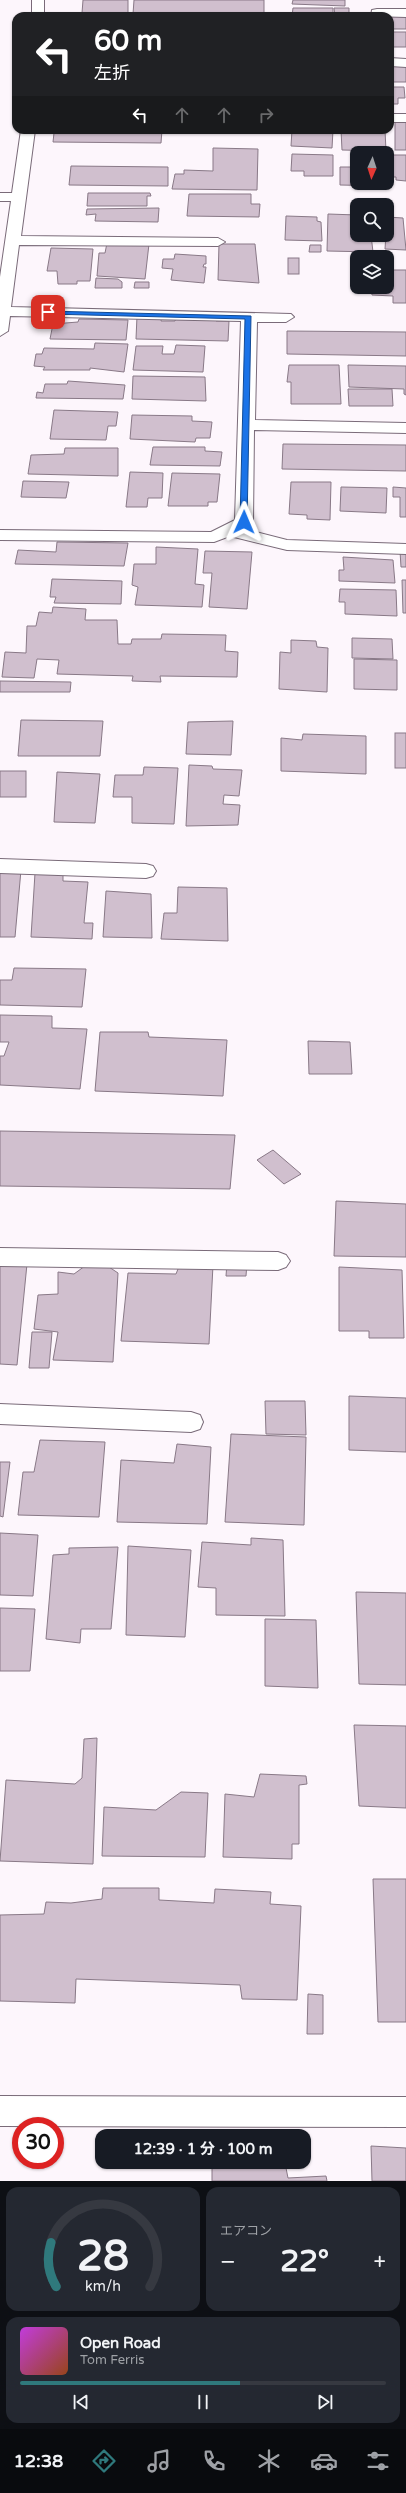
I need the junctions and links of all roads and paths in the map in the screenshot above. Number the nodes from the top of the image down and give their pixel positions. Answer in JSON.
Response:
{"nodes":[{"id":1,"x":38,"y":0,"type":"edge"},
{"id":2,"x":38,"y":12,"type":"edge"},
{"id":3,"x":394,"y":13,"type":"edge"},
{"id":4,"x":406,"y":13,"type":"edge"},
{"id":5,"x":394,"y":62,"type":"edge"},
{"id":6,"x":406,"y":63,"type":"edge"},
{"id":7,"x":394,"y":118,"type":"edge"},
{"id":8,"x":406,"y":118,"type":"edge"},
{"id":9,"x":28,"y":134,"type":"edge"},
{"id":10,"x":0,"y":197,"type":"edge"},
{"id":11,"x":20,"y":198,"type":"junction"},
{"id":12,"x":13,"y":240,"type":"junction"},
{"id":13,"x":218,"y":242,"type":"dead end"},
{"id":14,"x":1,"y":311,"type":"edge"},
{"id":15,"x":249,"y":317,"type":"junction"},
{"id":16,"x":286,"y":317,"type":"dead end"},
{"id":17,"x":0,"y":331,"type":"edge"},
{"id":18,"x":246,"y":425,"type":"junction"},
{"id":19,"x":406,"y":428,"type":"edge"},
{"id":20,"x":228,"y":530,"type":"junction"},
{"id":21,"x":0,"y":536,"type":"edge"},
{"id":22,"x":406,"y":549,"type":"edge"},
{"id":23,"x":0,"y":866,"type":"edge"},
{"id":24,"x":146,"y":871,"type":"dead end"},
{"id":25,"x":0,"y":1257,"type":"edge"},
{"id":26,"x":278,"y":1261,"type":"dead end"},
{"id":27,"x":0,"y":1414,"type":"edge"},
{"id":28,"x":191,"y":1422,"type":"dead end"},
{"id":29,"x":0,"y":2111,"type":"edge"},
{"id":30,"x":406,"y":2112,"type":"edge"}],
"edges":[{"from":1,"to":2,"type":"street"},
{"from":3,"to":4,"type":"street"},
{"from":5,"to":6,"type":"street"},
{"from":7,"to":8,"type":"street"},
{"from":9,"to":11,"type":"street"},
{"from":10,"to":11,"type":"street"},
{"from":11,"to":12,"type":"street"},
{"from":12,"to":13,"type":"street"},
{"from":12,"to":14,"type":"street"},
{"from":14,"to":15,"type":"street"},
{"from":14,"to":17,"type":"street"},
{"from":15,"to":16,"type":"street"},
{"from":15,"to":18,"type":"street"},
{"from":18,"to":19,"type":"street"},
{"from":18,"to":20,"type":"street"},
{"from":20,"to":21,"type":"street"},
{"from":20,"to":22,"type":"street"},
{"from":23,"to":24,"type":"street"},
{"from":25,"to":26,"type":"street"},
{"from":27,"to":28,"type":"street"},
{"from":29,"to":30,"type":"street"}]}
